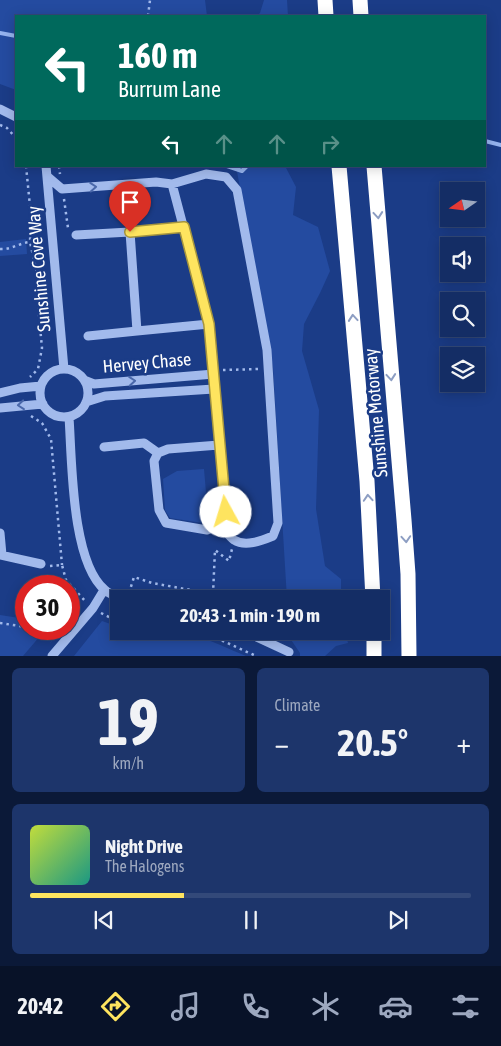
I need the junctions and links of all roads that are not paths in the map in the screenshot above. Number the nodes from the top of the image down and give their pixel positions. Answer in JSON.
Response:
{"nodes":[{"id":1,"x":325,"y":0,"type":"edge"},
{"id":2,"x":360,"y":0,"type":"edge"},
{"id":3,"x":326,"y":15,"type":"edge"},
{"id":4,"x":361,"y":15,"type":"edge"},
{"id":5,"x":0,"y":109,"type":"edge"},
{"id":6,"x":15,"y":116,"type":"edge"},
{"id":7,"x":46,"y":167,"type":"edge"},
{"id":8,"x":339,"y":167,"type":"edge"},
{"id":9,"x":374,"y":167,"type":"edge"},
{"id":10,"x":48,"y":178,"type":"junction"},
{"id":11,"x":172,"y":184,"type":"junction"},
{"id":12,"x":184,"y":227,"type":"junction"},
{"id":13,"x":130,"y":232,"type":"junction"},
{"id":14,"x":76,"y":235,"type":"road end"},
{"id":15,"x":209,"y":324,"type":"junction"},
{"id":16,"x":137,"y":332,"type":"junction"},
{"id":17,"x":88,"y":336,"type":"dead end"},
{"id":18,"x":64,"y":369,"type":"junction"},
{"id":19,"x":214,"y":374,"type":"junction"},
{"id":20,"x":84,"y":380,"type":"junction"},
{"id":21,"x":41,"y":386,"type":"junction"},
{"id":22,"x":214,"y":389,"type":"junction"},
{"id":23,"x":0,"y":393,"type":"edge"},
{"id":24,"x":86,"y":402,"type":"junction"},
{"id":25,"x":43,"y":404,"type":"junction"},
{"id":26,"x":0,"y":408,"type":"edge"},
{"id":27,"x":69,"y":417,"type":"junction"},
{"id":28,"x":219,"y":445,"type":"junction"},
{"id":29,"x":104,"y":447,"type":"dead end"},
{"id":30,"x":158,"y":454,"type":"junction"},
{"id":31,"x":220,"y":525,"type":"junction"},
{"id":32,"x":0,"y":533,"type":"edge"},
{"id":33,"x":1,"y":555,"type":"edge"},
{"id":34,"x":41,"y":564,"type":"road end"},
{"id":35,"x":104,"y":590,"type":"junction"},
{"id":36,"x":373,"y":590,"type":"edge"},
{"id":37,"x":110,"y":593,"type":"edge"},
{"id":38,"x":263,"y":640,"type":"edge"},
{"id":39,"x":409,"y":651,"type":"edge"},
{"id":40,"x":288,"y":652,"type":"dead end"},
{"id":41,"x":52,"y":656,"type":"edge"}],
"edges":[{"from":1,"to":3,"type":"highway"},
{"from":2,"to":4,"type":"highway"},
{"from":5,"to":6,"type":"street"},
{"from":7,"to":10,"type":"street","name":"Sunshine Cove Way"},
{"from":36,"to":8,"type":"highway","name":"Sunshine Motorway","one_way":true},
{"from":9,"to":39,"type":"highway","name":"Sunshine Motorway","one_way":true},
{"from":10,"to":11,"type":"street","one_way":true},
{"from":10,"to":18,"type":"street","name":"Sunshine Cove Way"},
{"from":11,"to":12,"type":"street"},
{"from":11,"to":31,"type":"street"},
{"from":12,"to":13,"type":"street"},
{"from":12,"to":15,"type":"street"},
{"from":13,"to":14,"type":"street"},
{"from":13,"to":16,"type":"street"},
{"from":15,"to":16,"type":"street"},
{"from":15,"to":19,"type":"street"},
{"from":16,"to":17,"type":"street"},
{"from":18,"to":20,"type":"street"},
{"from":18,"to":21,"type":"street"},
{"from":20,"to":19,"type":"street","name":"Hervey Chase","one_way":true},
{"from":19,"to":22,"type":"street"},
{"from":20,"to":24,"type":"street"},
{"from":21,"to":23,"type":"street"},
{"from":21,"to":25,"type":"street"},
{"from":22,"to":24,"type":"street","name":"Hervey Chase"},
{"from":22,"to":28,"type":"street"},
{"from":24,"to":27,"type":"street"},
{"from":25,"to":26,"type":"street","one_way":true},
{"from":25,"to":27,"type":"street"},
{"from":27,"to":35,"type":"street"},
{"from":28,"to":30,"type":"street"},
{"from":28,"to":31,"type":"street"},
{"from":29,"to":30,"type":"street"},
{"from":30,"to":31,"type":"street"},
{"from":32,"to":33,"type":"street"},
{"from":33,"to":34,"type":"street"},
{"from":35,"to":37,"type":"street"},
{"from":35,"to":41,"type":"street"},
{"from":38,"to":40,"type":"street"}]}
